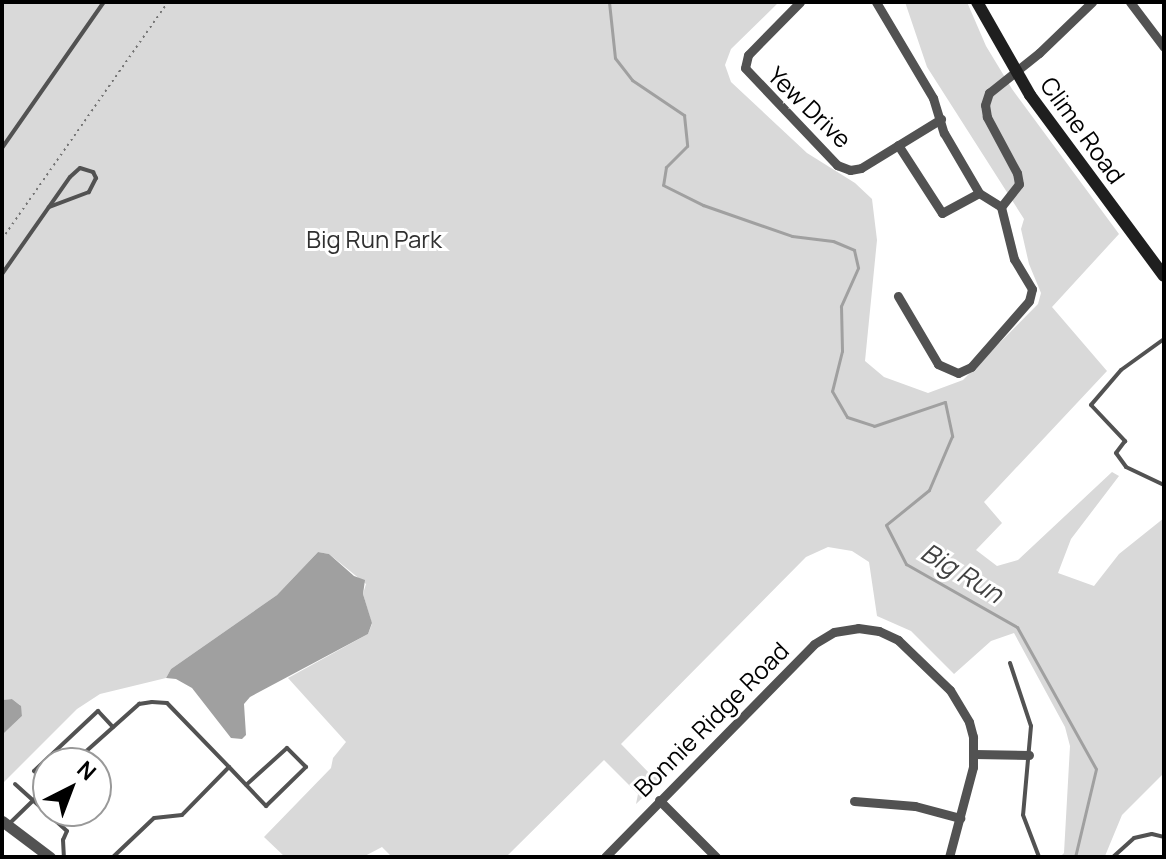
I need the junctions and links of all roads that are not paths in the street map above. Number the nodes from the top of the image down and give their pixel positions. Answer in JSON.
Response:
{"nodes":[{"id":1,"x":104,"y":2,"type":"edge"},
{"id":2,"x":800,"y":2,"type":"edge"},
{"id":3,"x":876,"y":2,"type":"edge"},
{"id":4,"x":977,"y":2,"type":"edge"},
{"id":5,"x":1092,"y":2,"type":"edge"},
{"id":6,"x":1130,"y":2,"type":"edge"},
{"id":7,"x":1164,"y":47,"type":"edge"},
{"id":8,"x":1015,"y":73,"type":"junction"},
{"id":9,"x":941,"y":119,"type":"junction"},
{"id":10,"x":898,"y":145,"type":"junction"},
{"id":11,"x":2,"y":148,"type":"edge"},
{"id":12,"x":979,"y":193,"type":"junction"},
{"id":13,"x":49,"y":207,"type":"junction"},
{"id":14,"x":1001,"y":207,"type":"junction"},
{"id":15,"x":2,"y":274,"type":"edge"},
{"id":16,"x":1164,"y":276,"type":"edge"},
{"id":17,"x":898,"y":296,"type":"dead end"},
{"id":18,"x":1164,"y":339,"type":"edge"},
{"id":19,"x":1164,"y":485,"type":"edge"},
{"id":20,"x":1010,"y":663,"type":"dead end"},
{"id":21,"x":113,"y":727,"type":"junction"},
{"id":22,"x":60,"y":747,"type":"edge"},
{"id":23,"x":91,"y":747,"type":"edge"},
{"id":24,"x":974,"y":754,"type":"junction"},
{"id":25,"x":1029,"y":755,"type":"junction"},
{"id":26,"x":229,"y":767,"type":"junction"},
{"id":27,"x":15,"y":784,"type":"dead end"},
{"id":28,"x":246,"y":785,"type":"junction"},
{"id":29,"x":32,"y":800,"type":"joint"},
{"id":30,"x":659,"y":800,"type":"junction"},
{"id":31,"x":854,"y":801,"type":"dead end"},
{"id":32,"x":960,"y":818,"type":"junction"},
{"id":33,"x":5,"y":823,"type":"edge"},
{"id":34,"x":62,"y":827,"type":"edge"},
{"id":35,"x":1164,"y":837,"type":"edge"},
{"id":36,"x":50,"y":857,"type":"edge"},
{"id":37,"x":64,"y":857,"type":"edge"},
{"id":38,"x":113,"y":857,"type":"edge"},
{"id":39,"x":605,"y":857,"type":"edge"},
{"id":40,"x":716,"y":857,"type":"edge"},
{"id":41,"x":949,"y":857,"type":"edge"},
{"id":42,"x":1039,"y":857,"type":"edge"},
{"id":43,"x":1113,"y":857,"type":"edge"}],
"edges":[{"from":1,"to":11,"type":"lane"},
{"from":2,"to":10,"type":"street","name":"Yew Drive"},
{"from":3,"to":9,"type":"street"},
{"from":4,"to":8,"type":"main road","name":"Clime Road"},
{"from":5,"to":8,"type":"street"},
{"from":6,"to":7,"type":"street"},
{"from":8,"to":14,"type":"street"},
{"from":8,"to":16,"type":"main road","name":"Clime Road"},
{"from":9,"to":10,"type":"street","name":"Yew Drive"},
{"from":9,"to":12,"type":"street"},
{"from":10,"to":12,"type":"street"},
{"from":12,"to":14,"type":"street"},
{"from":13,"to":13,"type":"lane"},
{"from":13,"to":15,"type":"lane"},
{"from":14,"to":17,"type":"street"},
{"from":18,"to":19,"type":"lane"},
{"from":20,"to":25,"type":"lane"},
{"from":21,"to":22,"type":"lane"},
{"from":21,"to":23,"type":"lane"},
{"from":21,"to":26,"type":"lane"},
{"from":24,"to":25,"type":"street"},
{"from":24,"to":30,"type":"street","name":"Bonnie Ridge Road"},
{"from":24,"to":32,"type":"street"},
{"from":25,"to":42,"type":"lane"},
{"from":26,"to":28,"type":"lane"},
{"from":26,"to":38,"type":"lane"},
{"from":27,"to":29,"type":"lane"},
{"from":28,"to":28,"type":"lane"},
{"from":29,"to":33,"type":"lane"},
{"from":30,"to":39,"type":"street","name":"Bonnie Ridge Road"},
{"from":30,"to":40,"type":"street"},
{"from":31,"to":32,"type":"street"},
{"from":32,"to":41,"type":"street"},
{"from":33,"to":36,"type":"street"},
{"from":34,"to":37,"type":"lane"},
{"from":35,"to":43,"type":"lane"}]}
